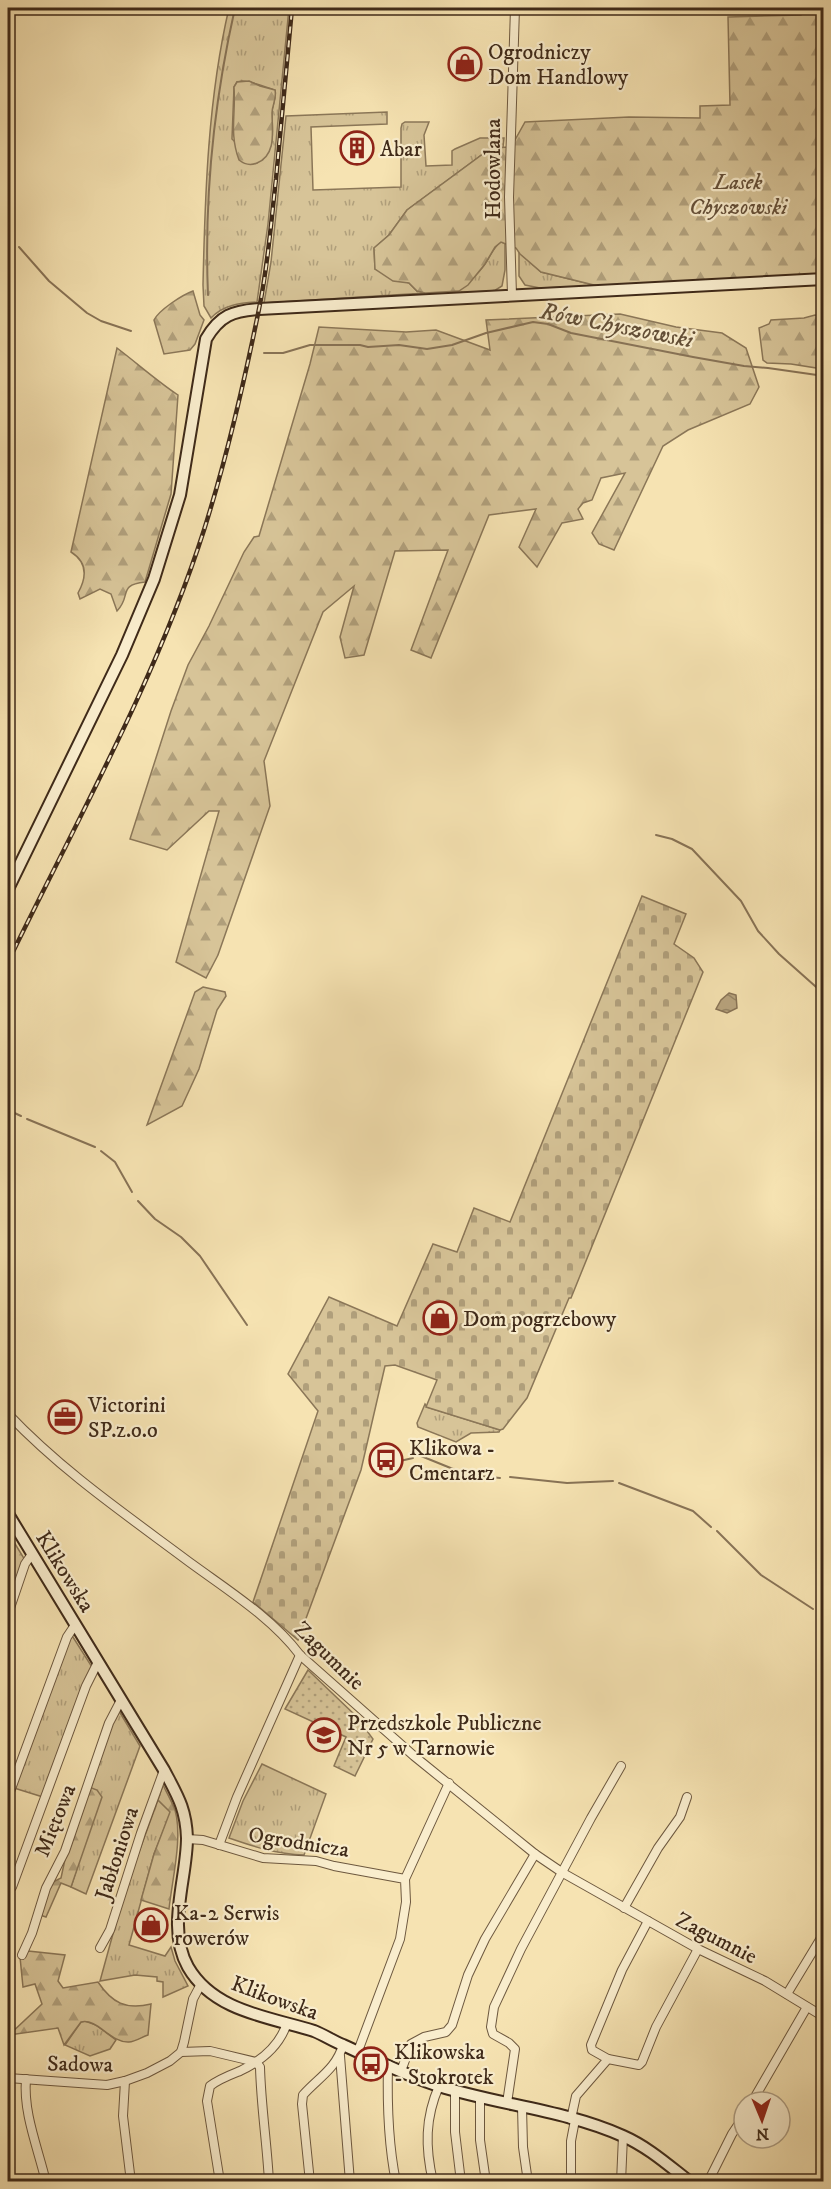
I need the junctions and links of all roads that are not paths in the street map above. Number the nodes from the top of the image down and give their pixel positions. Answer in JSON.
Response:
{"nodes":[{"id":1,"x":515,"y":8,"type":"edge"},
{"id":2,"x":824,"y":279,"type":"edge"},
{"id":3,"x":512,"y":295,"type":"junction"},
{"id":4,"x":8,"y":889,"type":"edge"},
{"id":5,"x":8,"y":1414,"type":"edge"},
{"id":6,"x":8,"y":1514,"type":"edge"},
{"id":7,"x":32,"y":1554,"type":"junction"},
{"id":8,"x":8,"y":1614,"type":"edge"},
{"id":9,"x":75,"y":1624,"type":"junction"},
{"id":10,"x":300,"y":1655,"type":"junction"},
{"id":11,"x":98,"y":1662,"type":"junction"},
{"id":12,"x":121,"y":1700,"type":"junction"},
{"id":13,"x":621,"y":1766,"type":"dead end"},
{"id":14,"x":164,"y":1770,"type":"junction"},
{"id":15,"x":449,"y":1783,"type":"junction"},
{"id":16,"x":8,"y":1797,"type":"edge"},
{"id":17,"x":687,"y":1797,"type":"dead end"},
{"id":18,"x":187,"y":1839,"type":"junction"},
{"id":19,"x":219,"y":1845,"type":"junction"},
{"id":20,"x":535,"y":1854,"type":"junction"},
{"id":21,"x":562,"y":1873,"type":"junction"},
{"id":22,"x":405,"y":1879,"type":"junction"},
{"id":23,"x":12,"y":1887,"type":"dead end"},
{"id":24,"x":624,"y":1908,"type":"junction"},
{"id":25,"x":648,"y":1921,"type":"junction"},
{"id":26,"x":824,"y":1933,"type":"edge"},
{"id":27,"x":100,"y":1948,"type":"dead end"},
{"id":28,"x":698,"y":1949,"type":"junction"},
{"id":29,"x":22,"y":1955,"type":"dead end"},
{"id":30,"x":201,"y":1984,"type":"junction"},
{"id":31,"x":787,"y":1994,"type":"junction"},
{"id":32,"x":807,"y":2007,"type":"junction"},
{"id":33,"x":824,"y":2017,"type":"edge"},
{"id":34,"x":287,"y":2023,"type":"junction"},
{"id":35,"x":341,"y":2050,"type":"junction"},
{"id":36,"x":358,"y":2051,"type":"junction"},
{"id":37,"x":181,"y":2052,"type":"junction"},
{"id":38,"x":608,"y":2059,"type":"junction"},
{"id":39,"x":256,"y":2062,"type":"junction"},
{"id":40,"x":388,"y":2065,"type":"junction"},
{"id":41,"x":401,"y":2071,"type":"junction"},
{"id":42,"x":8,"y":2078,"type":"edge"},
{"id":43,"x":26,"y":2079,"type":"junction"},
{"id":44,"x":125,"y":2082,"type":"junction"},
{"id":45,"x":439,"y":2086,"type":"junction"},
{"id":46,"x":759,"y":2090,"type":"edge"},
{"id":47,"x":456,"y":2091,"type":"junction"},
{"id":48,"x":480,"y":2097,"type":"junction"},
{"id":49,"x":507,"y":2103,"type":"junction"},
{"id":50,"x":522,"y":2107,"type":"junction"},
{"id":51,"x":573,"y":2120,"type":"junction"},
{"id":52,"x":732,"y":2134,"type":"edge"},
{"id":53,"x":623,"y":2136,"type":"junction"},
{"id":54,"x":675,"y":2176,"type":"edge"},
{"id":55,"x":46,"y":2181,"type":"edge"},
{"id":56,"x":130,"y":2181,"type":"edge"},
{"id":57,"x":220,"y":2181,"type":"edge"},
{"id":58,"x":269,"y":2181,"type":"edge"},
{"id":59,"x":310,"y":2181,"type":"edge"},
{"id":60,"x":350,"y":2181,"type":"edge"},
{"id":61,"x":396,"y":2181,"type":"edge"},
{"id":62,"x":434,"y":2181,"type":"edge"},
{"id":63,"x":461,"y":2181,"type":"edge"},
{"id":64,"x":486,"y":2181,"type":"edge"},
{"id":65,"x":528,"y":2181,"type":"edge"},
{"id":66,"x":571,"y":2181,"type":"edge"},
{"id":67,"x":621,"y":2181,"type":"edge"},
{"id":68,"x":690,"y":2181,"type":"edge"},
{"id":69,"x":708,"y":2181,"type":"edge"}],
"edges":[{"from":1,"to":3,"type":"street","name":"Hodowlana"},
{"from":2,"to":3,"type":"main road"},
{"from":3,"to":4,"type":"main road"},
{"from":5,"to":10,"type":"street","name":"Zagumnie"},
{"from":6,"to":7,"type":"main road","name":"Klikowska"},
{"from":7,"to":8,"type":"street"},
{"from":7,"to":9,"type":"main road","name":"Klikowska"},
{"from":9,"to":11,"type":"main road","name":"Klikowska"},
{"from":9,"to":16,"type":"street"},
{"from":10,"to":15,"type":"street","name":"Zagumnie"},
{"from":10,"to":19,"type":"street"},
{"from":11,"to":12,"type":"main road","name":"Klikowska"},
{"from":11,"to":23,"type":"street"},
{"from":12,"to":14,"type":"main road","name":"Klikowska"},
{"from":12,"to":29,"type":"street","name":"Miętowa"},
{"from":13,"to":21,"type":"street"},
{"from":14,"to":18,"type":"main road","name":"Klikowska"},
{"from":14,"to":27,"type":"street","name":"Jabłoniowa"},
{"from":15,"to":20,"type":"street","name":"Zagumnie"},
{"from":15,"to":22,"type":"street"},
{"from":17,"to":24,"type":"street"},
{"from":18,"to":19,"type":"street","name":"Ogrodnicza"},
{"from":18,"to":30,"type":"main road","name":"Klikowska"},
{"from":19,"to":22,"type":"street","name":"Ogrodnicza"},
{"from":20,"to":21,"type":"street","name":"Zagumnie"},
{"from":20,"to":41,"type":"street"},
{"from":21,"to":24,"type":"street","name":"Zagumnie"},
{"from":21,"to":49,"type":"street"},
{"from":22,"to":36,"type":"street"},
{"from":24,"to":25,"type":"street","name":"Zagumnie"},
{"from":25,"to":28,"type":"street","name":"Zagumnie"},
{"from":25,"to":38,"type":"street"},
{"from":26,"to":31,"type":"street"},
{"from":28,"to":31,"type":"street","name":"Zagumnie"},
{"from":28,"to":38,"type":"street"},
{"from":30,"to":34,"type":"main road","name":"Klikowska"},
{"from":30,"to":37,"type":"street"},
{"from":31,"to":32,"type":"street","name":"Zagumnie"},
{"from":32,"to":33,"type":"street","name":"Zagumnie"},
{"from":32,"to":46,"type":"street"},
{"from":34,"to":35,"type":"main road","name":"Klikowska"},
{"from":34,"to":39,"type":"street"},
{"from":35,"to":36,"type":"main road","name":"Klikowska"},
{"from":35,"to":59,"type":"street"},
{"from":35,"to":60,"type":"street"},
{"from":36,"to":40,"type":"main road","name":"Klikowska"},
{"from":37,"to":39,"type":"street"},
{"from":37,"to":44,"type":"street","name":"Sadowa"},
{"from":38,"to":51,"type":"street"},
{"from":39,"to":57,"type":"street"},
{"from":39,"to":58,"type":"street"},
{"from":40,"to":41,"type":"main road","name":"Klikowska"},
{"from":40,"to":61,"type":"street"},
{"from":41,"to":45,"type":"main road","name":"Klikowska"},
{"from":42,"to":43,"type":"street","name":"Sadowa"},
{"from":43,"to":44,"type":"street","name":"Sadowa"},
{"from":43,"to":55,"type":"street"},
{"from":44,"to":56,"type":"street"},
{"from":45,"to":47,"type":"main road","name":"Klikowska"},
{"from":45,"to":62,"type":"street"},
{"from":47,"to":48,"type":"main road","name":"Klikowska"},
{"from":47,"to":63,"type":"street"},
{"from":48,"to":49,"type":"main road","name":"Klikowska"},
{"from":48,"to":64,"type":"street"},
{"from":49,"to":50,"type":"main road","name":"Klikowska"},
{"from":50,"to":51,"type":"main road","name":"Klikowska"},
{"from":50,"to":65,"type":"street"},
{"from":51,"to":53,"type":"main road","name":"Klikowska"},
{"from":51,"to":66,"type":"street"},
{"from":52,"to":69,"type":"street"},
{"from":53,"to":54,"type":"main road","name":"Klikowska"},
{"from":53,"to":67,"type":"street"},
{"from":54,"to":68,"type":"main road","name":"Klikowska"}]}
